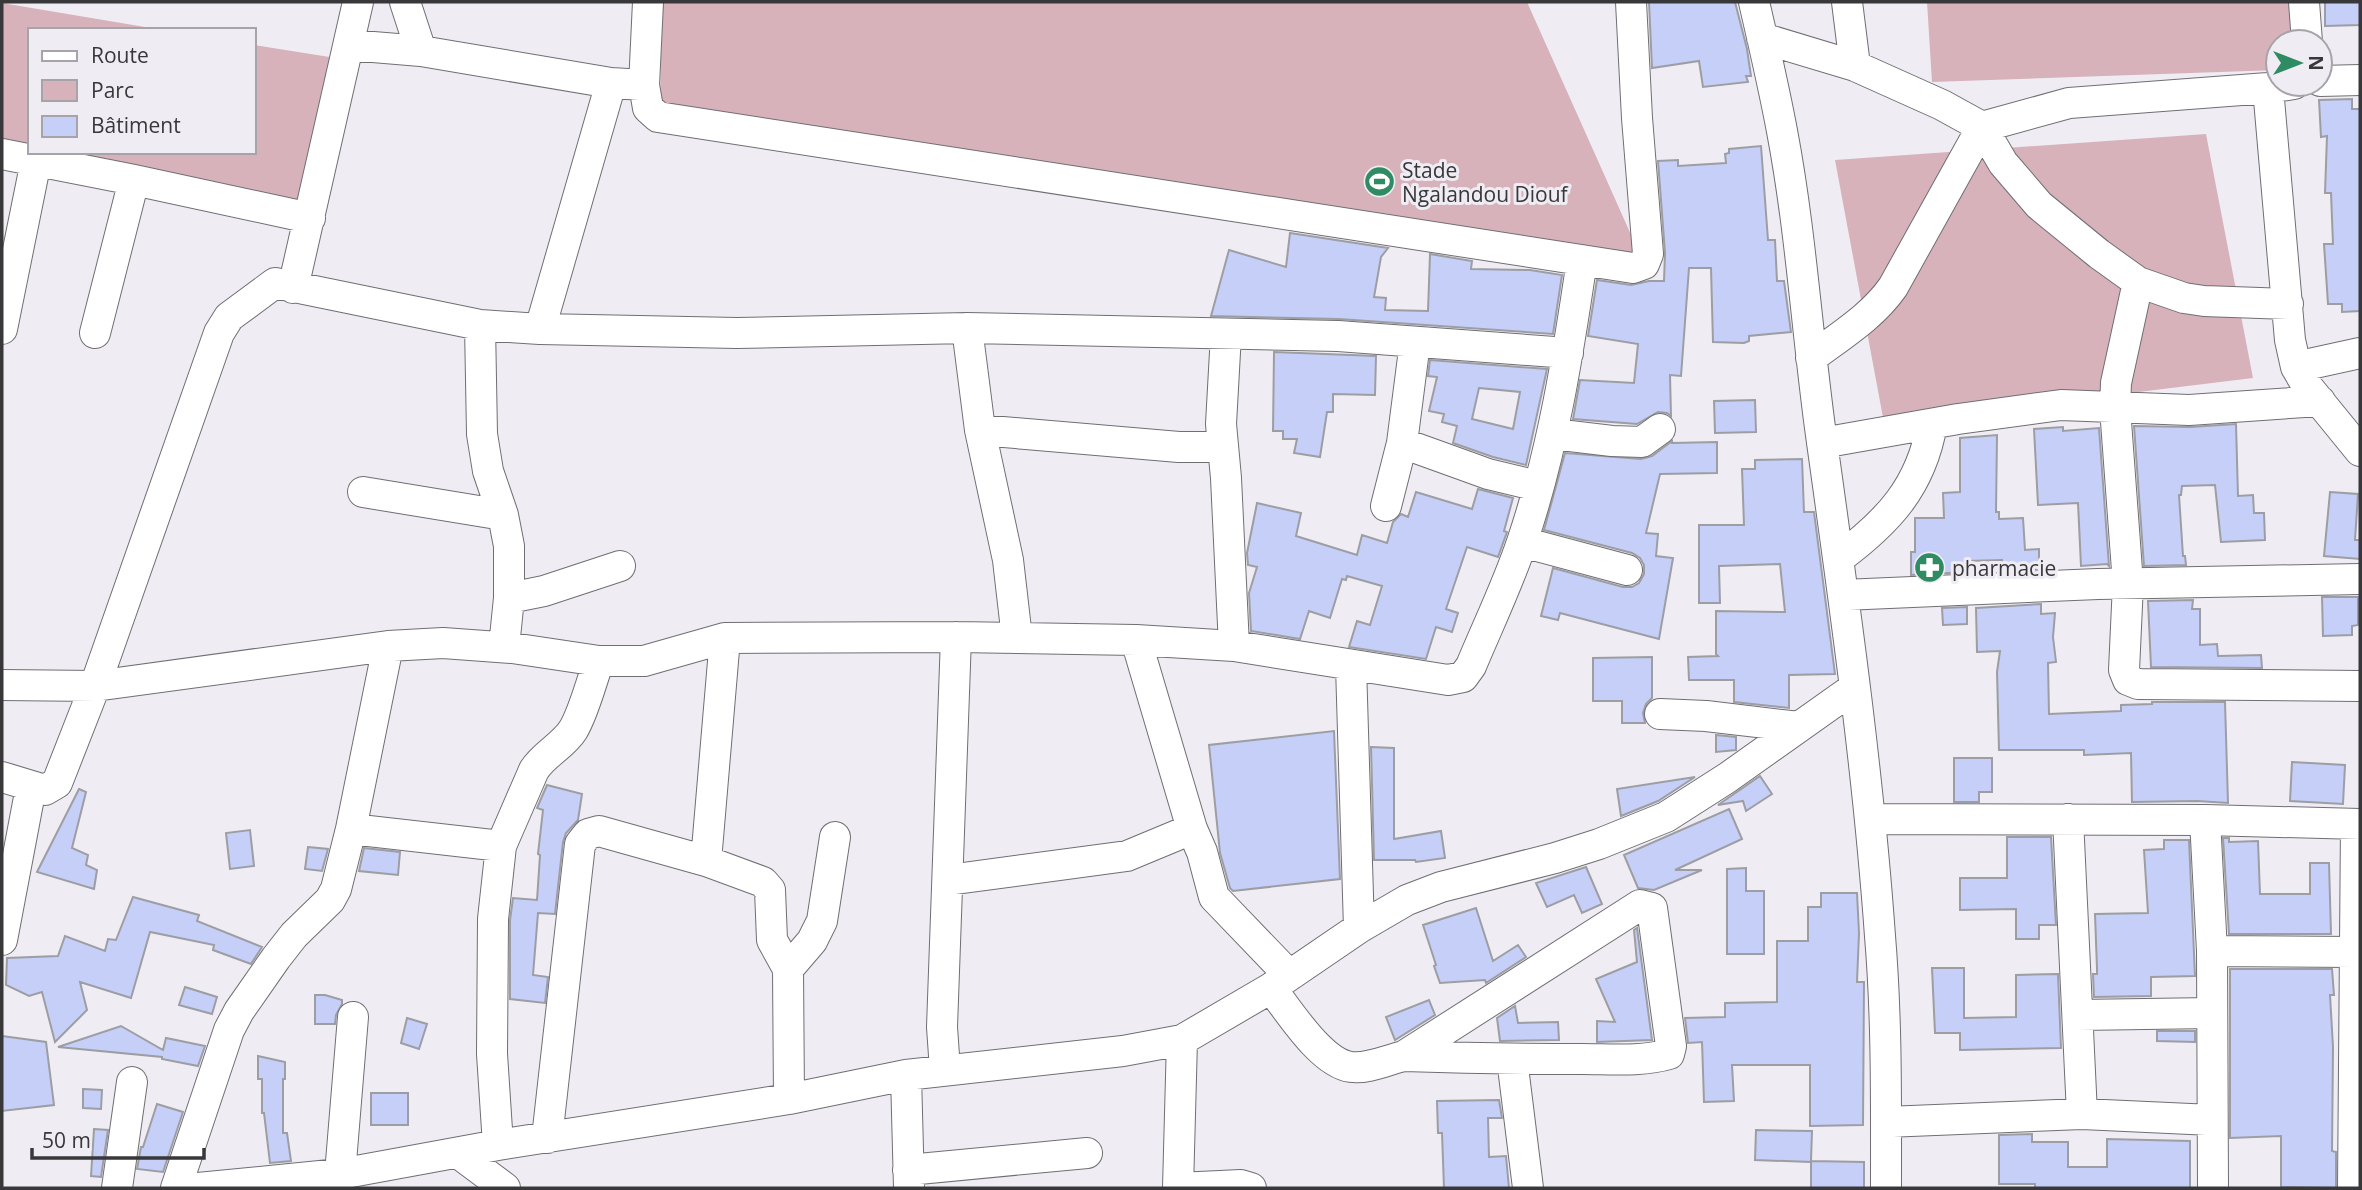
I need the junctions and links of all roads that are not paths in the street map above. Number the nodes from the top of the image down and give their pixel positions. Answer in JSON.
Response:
{"nodes":[{"id":1,"x":359,"y":2,"type":"edge"},
{"id":2,"x":404,"y":2,"type":"edge"},
{"id":3,"x":648,"y":2,"type":"edge"},
{"id":4,"x":1631,"y":2,"type":"edge"},
{"id":5,"x":1754,"y":2,"type":"edge"},
{"id":6,"x":1847,"y":2,"type":"edge"},
{"id":7,"x":2305,"y":2,"type":"edge"},
{"id":8,"x":2306,"y":28,"type":"edge"},
{"id":9,"x":1762,"y":38,"type":"junction"},
{"id":10,"x":349,"y":45,"type":"junction"},
{"id":11,"x":421,"y":51,"type":"junction"},
{"id":12,"x":1855,"y":66,"type":"junction"},
{"id":13,"x":2360,"y":80,"type":"edge"},
{"id":14,"x":2334,"y":81,"type":"edge"},
{"id":15,"x":611,"y":83,"type":"junction"},
{"id":16,"x":644,"y":85,"type":"junction"},
{"id":17,"x":2264,"y":87,"type":"edge"},
{"id":18,"x":2281,"y":98,"type":"edge"},
{"id":19,"x":1982,"y":127,"type":"junction"},
{"id":20,"x":2,"y":154,"type":"edge"},
{"id":21,"x":36,"y":161,"type":"junction"},
{"id":22,"x":134,"y":180,"type":"junction"},
{"id":23,"x":310,"y":218,"type":"junction"},
{"id":24,"x":1582,"y":260,"type":"junction"},
{"id":25,"x":2138,"y":282,"type":"junction"},
{"id":26,"x":293,"y":288,"type":"junction"},
{"id":27,"x":2288,"y":304,"type":"junction"},
{"id":28,"x":480,"y":325,"type":"junction"},
{"id":29,"x":967,"y":328,"type":"junction"},
{"id":30,"x":2,"y":329,"type":"edge"},
{"id":31,"x":540,"y":329,"type":"junction"},
{"id":32,"x":95,"y":333,"type":"dead end"},
{"id":33,"x":1226,"y":334,"type":"junction"},
{"id":34,"x":1415,"y":341,"type":"junction"},
{"id":35,"x":1568,"y":353,"type":"junction"},
{"id":36,"x":2360,"y":353,"type":"edge"},
{"id":37,"x":1811,"y":358,"type":"junction"},
{"id":38,"x":2296,"y":367,"type":"junction"},
{"id":39,"x":2320,"y":401,"type":"junction"},
{"id":40,"x":2115,"y":408,"type":"junction"},
{"id":41,"x":1932,"y":424,"type":"junction"},
{"id":42,"x":1660,"y":429,"type":"dead end"},
{"id":43,"x":980,"y":430,"type":"junction"},
{"id":44,"x":1553,"y":434,"type":"junction"},
{"id":45,"x":1402,"y":443,"type":"junction"},
{"id":46,"x":1822,"y":443,"type":"junction"},
{"id":47,"x":1223,"y":447,"type":"junction"},
{"id":48,"x":2360,"y":451,"type":"edge"},
{"id":49,"x":1538,"y":486,"type":"junction"},
{"id":50,"x":363,"y":492,"type":"dead end"},
{"id":51,"x":1386,"y":506,"type":"dead end"},
{"id":52,"x":503,"y":516,"type":"junction"},
{"id":53,"x":1522,"y":542,"type":"junction"},
{"id":54,"x":1838,"y":559,"type":"junction"},
{"id":55,"x":620,"y":566,"type":"dead end"},
{"id":56,"x":1627,"y":570,"type":"dead end"},
{"id":57,"x":2360,"y":579,"type":"edge"},
{"id":58,"x":2128,"y":584,"type":"junction"},
{"id":59,"x":1843,"y":595,"type":"junction"},
{"id":60,"x":509,"y":597,"type":"junction"},
{"id":61,"x":956,"y":637,"type":"junction"},
{"id":62,"x":725,"y":638,"type":"junction"},
{"id":63,"x":1017,"y":638,"type":"junction"},
{"id":64,"x":1136,"y":640,"type":"junction"},
{"id":65,"x":388,"y":646,"type":"junction"},
{"id":66,"x":1234,"y":646,"type":"junction"},
{"id":67,"x":504,"y":647,"type":"junction"},
{"id":68,"x":598,"y":661,"type":"junction"},
{"id":69,"x":1351,"y":666,"type":"junction"},
{"id":70,"x":2,"y":685,"type":"edge"},
{"id":71,"x":95,"y":686,"type":"junction"},
{"id":72,"x":2360,"y":686,"type":"edge"},
{"id":73,"x":1854,"y":688,"type":"junction"},
{"id":74,"x":1660,"y":714,"type":"dead end"},
{"id":75,"x":1799,"y":727,"type":"junction"},
{"id":76,"x":2,"y":777,"type":"edge"},
{"id":77,"x":31,"y":787,"type":"junction"},
{"id":78,"x":1870,"y":819,"type":"junction"},
{"id":79,"x":2068,"y":819,"type":"junction"},
{"id":80,"x":2205,"y":820,"type":"junction"},
{"id":81,"x":2358,"y":824,"type":"edge"},
{"id":82,"x":1192,"y":828,"type":"junction"},
{"id":83,"x":351,"y":829,"type":"junction"},
{"id":84,"x":835,"y":837,"type":"dead end"},
{"id":85,"x":501,"y":846,"type":"junction"},
{"id":86,"x":706,"y":861,"type":"junction"},
{"id":87,"x":948,"y":880,"type":"junction"},
{"id":88,"x":1359,"y":928,"type":"junction"},
{"id":89,"x":2,"y":940,"type":"edge"},
{"id":90,"x":2213,"y":951,"type":"junction"},
{"id":91,"x":2354,"y":952,"type":"junction"},
{"id":92,"x":788,"y":969,"type":"junction"},
{"id":93,"x":1280,"y":982,"type":"junction"},
{"id":94,"x":2213,"y":1013,"type":"junction"},
{"id":95,"x":2078,"y":1015,"type":"junction"},
{"id":96,"x":353,"y":1017,"type":"dead end"},
{"id":97,"x":1182,"y":1040,"type":"junction"},
{"id":98,"x":1404,"y":1055,"type":"junction"},
{"id":99,"x":1512,"y":1059,"type":"junction"},
{"id":100,"x":945,"y":1070,"type":"junction"},
{"id":101,"x":906,"y":1075,"type":"junction"},
{"id":102,"x":132,"y":1082,"type":"dead end"},
{"id":103,"x":2357,"y":1095,"type":"edge"},
{"id":104,"x":789,"y":1098,"type":"junction"},
{"id":105,"x":2082,"y":1114,"type":"junction"},
{"id":106,"x":2212,"y":1120,"type":"junction"},
{"id":107,"x":1886,"y":1122,"type":"junction"},
{"id":108,"x":547,"y":1138,"type":"junction"},
{"id":109,"x":498,"y":1145,"type":"junction"},
{"id":110,"x":458,"y":1153,"type":"junction"},
{"id":111,"x":1087,"y":1153,"type":"dead end"},
{"id":112,"x":340,"y":1174,"type":"junction"},
{"id":113,"x":966,"y":1177,"type":"edge"},
{"id":114,"x":909,"y":1179,"type":"edge"},
{"id":115,"x":117,"y":1188,"type":"edge"},
{"id":116,"x":176,"y":1188,"type":"edge"},
{"id":117,"x":198,"y":1188,"type":"edge"},
{"id":118,"x":505,"y":1188,"type":"edge"},
{"id":119,"x":1178,"y":1188,"type":"edge"},
{"id":120,"x":1251,"y":1188,"type":"edge"},
{"id":121,"x":1528,"y":1188,"type":"edge"},
{"id":122,"x":1886,"y":1188,"type":"edge"},
{"id":123,"x":2213,"y":1188,"type":"edge"},
{"id":124,"x":2353,"y":1188,"type":"edge"}],
"edges":[{"from":1,"to":10,"type":"street"},
{"from":2,"to":11,"type":"street"},
{"from":3,"to":16,"type":"street"},
{"from":4,"to":24,"type":"street"},
{"from":5,"to":9,"type":"street"},
{"from":6,"to":12,"type":"street"},
{"from":7,"to":8,"type":"street"},
{"from":9,"to":12,"type":"street"},
{"from":9,"to":37,"type":"street"},
{"from":10,"to":11,"type":"street"},
{"from":10,"to":23,"type":"street"},
{"from":11,"to":15,"type":"street"},
{"from":12,"to":19,"type":"street"},
{"from":13,"to":14,"type":"street"},
{"from":15,"to":16,"type":"street"},
{"from":15,"to":31,"type":"street"},
{"from":16,"to":24,"type":"street"},
{"from":17,"to":19,"type":"street"},
{"from":18,"to":27,"type":"street"},
{"from":19,"to":25,"type":"street"},
{"from":19,"to":37,"type":"street"},
{"from":20,"to":21,"type":"street"},
{"from":21,"to":22,"type":"street"},
{"from":21,"to":30,"type":"street"},
{"from":22,"to":23,"type":"street"},
{"from":22,"to":32,"type":"street"},
{"from":23,"to":26,"type":"street"},
{"from":24,"to":35,"type":"street"},
{"from":25,"to":27,"type":"street"},
{"from":25,"to":40,"type":"street"},
{"from":26,"to":28,"type":"street"},
{"from":26,"to":71,"type":"street"},
{"from":27,"to":38,"type":"street"},
{"from":28,"to":31,"type":"street"},
{"from":28,"to":52,"type":"street"},
{"from":29,"to":31,"type":"street"},
{"from":29,"to":33,"type":"street"},
{"from":29,"to":43,"type":"street"},
{"from":33,"to":34,"type":"street"},
{"from":33,"to":47,"type":"street"},
{"from":34,"to":35,"type":"street"},
{"from":34,"to":45,"type":"street"},
{"from":35,"to":44,"type":"street"},
{"from":36,"to":38,"type":"street"},
{"from":37,"to":46,"type":"street"},
{"from":38,"to":39,"type":"street"},
{"from":39,"to":40,"type":"street"},
{"from":39,"to":48,"type":"street"},
{"from":40,"to":41,"type":"street"},
{"from":40,"to":58,"type":"street"},
{"from":41,"to":46,"type":"street"},
{"from":41,"to":54,"type":"street"},
{"from":42,"to":44,"type":"street"},
{"from":43,"to":47,"type":"street"},
{"from":43,"to":63,"type":"street"},
{"from":44,"to":49,"type":"street"},
{"from":45,"to":49,"type":"street"},
{"from":45,"to":51,"type":"street"},
{"from":46,"to":54,"type":"street"},
{"from":47,"to":66,"type":"street"},
{"from":49,"to":53,"type":"street"},
{"from":50,"to":52,"type":"street"},
{"from":52,"to":60,"type":"street"},
{"from":53,"to":56,"type":"street"},
{"from":53,"to":69,"type":"street"},
{"from":54,"to":59,"type":"street"},
{"from":55,"to":60,"type":"street"},
{"from":57,"to":58,"type":"street"},
{"from":58,"to":59,"type":"street"},
{"from":58,"to":72,"type":"street"},
{"from":59,"to":73,"type":"street"},
{"from":60,"to":67,"type":"street"},
{"from":61,"to":62,"type":"street"},
{"from":61,"to":63,"type":"street"},
{"from":61,"to":87,"type":"street"},
{"from":62,"to":68,"type":"street"},
{"from":62,"to":86,"type":"street"},
{"from":63,"to":64,"type":"street"},
{"from":64,"to":66,"type":"street"},
{"from":64,"to":82,"type":"street"},
{"from":65,"to":67,"type":"street"},
{"from":65,"to":71,"type":"street"},
{"from":65,"to":83,"type":"street"},
{"from":66,"to":69,"type":"street"},
{"from":67,"to":68,"type":"street"},
{"from":68,"to":85,"type":"street"},
{"from":69,"to":88,"type":"street"},
{"from":70,"to":71,"type":"street"},
{"from":71,"to":77,"type":"street"},
{"from":73,"to":75,"type":"street"},
{"from":73,"to":78,"type":"street"},
{"from":74,"to":75,"type":"street"},
{"from":75,"to":88,"type":"street"},
{"from":76,"to":77,"type":"street"},
{"from":77,"to":89,"type":"street"},
{"from":78,"to":79,"type":"street"},
{"from":78,"to":107,"type":"street"},
{"from":79,"to":80,"type":"street"},
{"from":79,"to":95,"type":"street"},
{"from":80,"to":81,"type":"street"},
{"from":80,"to":90,"type":"street"},
{"from":81,"to":91,"type":"street"},
{"from":82,"to":87,"type":"street"},
{"from":82,"to":93,"type":"street"},
{"from":83,"to":85,"type":"street"},
{"from":83,"to":116,"type":"street"},
{"from":84,"to":92,"type":"street"},
{"from":85,"to":109,"type":"street"},
{"from":86,"to":92,"type":"street"},
{"from":86,"to":108,"type":"street"},
{"from":87,"to":100,"type":"street"},
{"from":88,"to":93,"type":"street"},
{"from":90,"to":91,"type":"street"},
{"from":90,"to":94,"type":"street"},
{"from":91,"to":103,"type":"street"},
{"from":92,"to":104,"type":"street"},
{"from":93,"to":97,"type":"street"},
{"from":93,"to":98,"type":"street"},
{"from":94,"to":95,"type":"street"},
{"from":94,"to":106,"type":"street"},
{"from":95,"to":105,"type":"street"},
{"from":96,"to":112,"type":"street"},
{"from":97,"to":100,"type":"street"},
{"from":97,"to":119,"type":"street"},
{"from":98,"to":99,"type":"street"},
{"from":98,"to":99,"type":"street"},
{"from":99,"to":121,"type":"street"},
{"from":100,"to":101,"type":"street"},
{"from":101,"to":104,"type":"street"},
{"from":101,"to":114,"type":"street"},
{"from":102,"to":115,"type":"street"},
{"from":103,"to":124,"type":"street"},
{"from":104,"to":108,"type":"street"},
{"from":105,"to":106,"type":"street"},
{"from":105,"to":107,"type":"street"},
{"from":106,"to":123,"type":"street"},
{"from":107,"to":122,"type":"street"},
{"from":108,"to":109,"type":"street"},
{"from":109,"to":110,"type":"street"},
{"from":110,"to":112,"type":"street"},
{"from":110,"to":118,"type":"street"},
{"from":111,"to":113,"type":"street"},
{"from":112,"to":117,"type":"street"},
{"from":113,"to":114,"type":"street"},
{"from":119,"to":120,"type":"street"}]}
